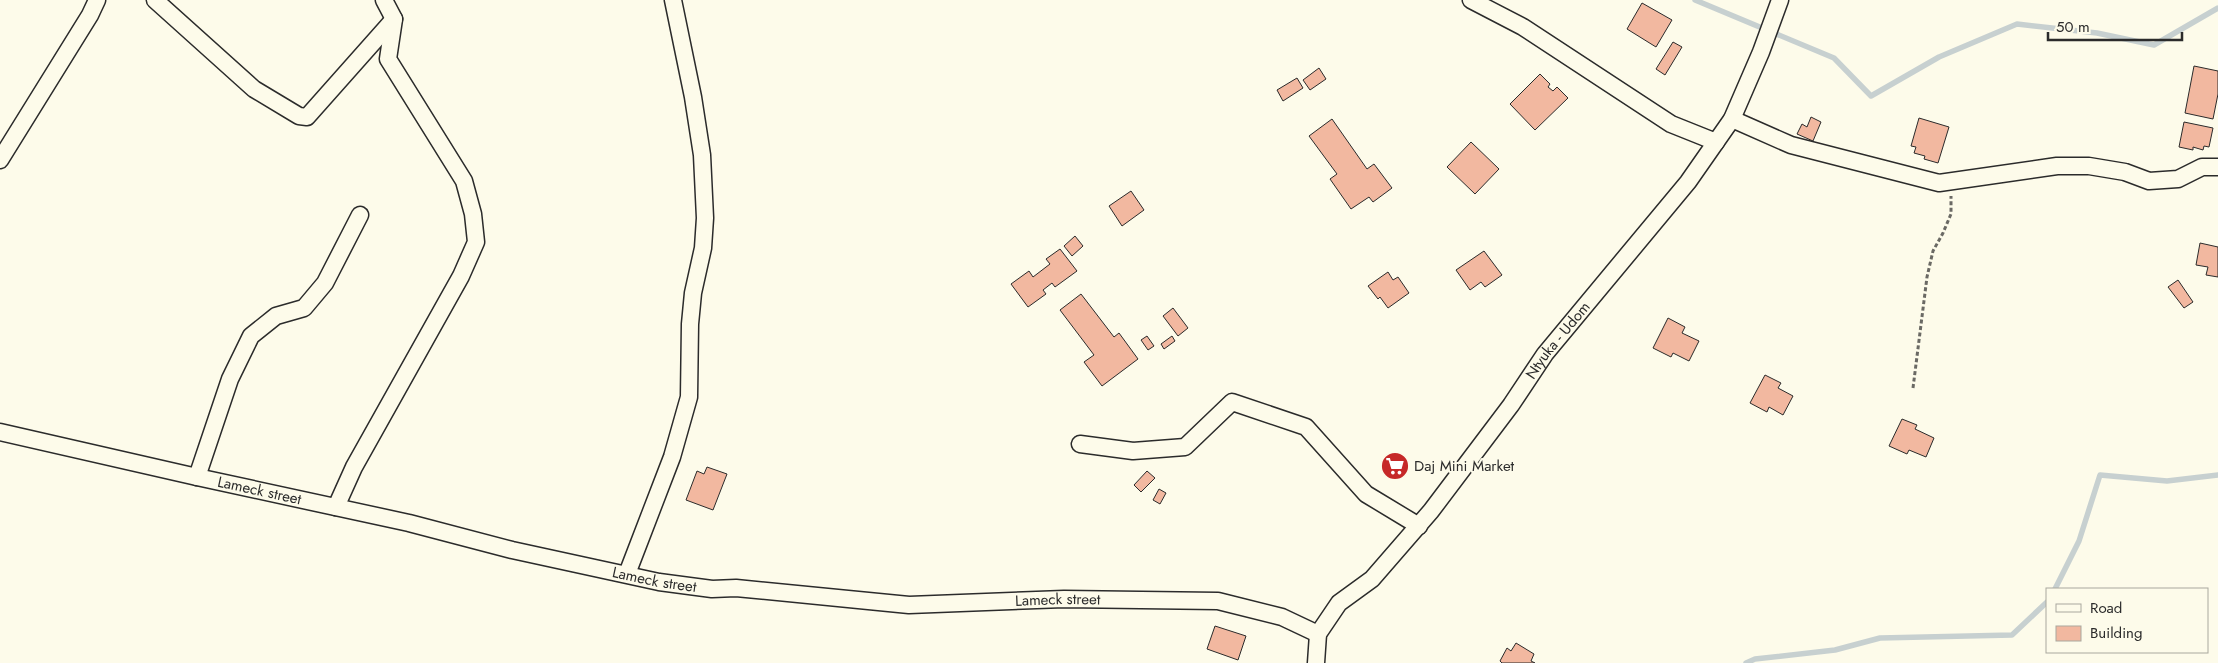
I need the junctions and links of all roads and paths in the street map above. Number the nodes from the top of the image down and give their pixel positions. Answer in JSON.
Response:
{"nodes":[{"id":1,"x":97,"y":0,"type":"edge"},
{"id":2,"x":155,"y":0,"type":"edge"},
{"id":3,"x":384,"y":0,"type":"edge"},
{"id":4,"x":673,"y":0,"type":"edge"},
{"id":5,"x":1471,"y":0,"type":"edge"},
{"id":6,"x":1780,"y":0,"type":"edge"},
{"id":7,"x":394,"y":19,"type":"junction"},
{"id":8,"x":1732,"y":120,"type":"junction"},
{"id":9,"x":1716,"y":142,"type":"junction"},
{"id":10,"x":0,"y":160,"type":"edge"},
{"id":11,"x":2218,"y":167,"type":"edge"},
{"id":12,"x":1938,"y":183,"type":"junction"},
{"id":13,"x":360,"y":215,"type":"dead end"},
{"id":14,"x":1913,"y":388,"type":"dead end"},
{"id":15,"x":0,"y":432,"type":"edge"},
{"id":16,"x":1080,"y":444,"type":"dead end"},
{"id":17,"x":197,"y":478,"type":"junction"},
{"id":18,"x":336,"y":507,"type":"junction"},
{"id":19,"x":1419,"y":526,"type":"junction"},
{"id":20,"x":626,"y":574,"type":"junction"},
{"id":21,"x":1318,"y":634,"type":"junction"},
{"id":22,"x":1316,"y":663,"type":"edge"}],
"edges":[{"from":1,"to":10,"type":"street"},
{"from":2,"to":7,"type":"street"},
{"from":3,"to":7,"type":"street"},
{"from":4,"to":20,"type":"street"},
{"from":5,"to":9,"type":"street"},
{"from":6,"to":8,"type":"street","name":"Ntyuka - Udom"},
{"from":7,"to":18,"type":"street"},
{"from":8,"to":9,"type":"street","name":"Ntyuka - Udom"},
{"from":8,"to":12,"type":"street"},
{"from":9,"to":19,"type":"street","name":"Ntyuka - Udom"},
{"from":11,"to":12,"type":"street"},
{"from":12,"to":14,"type":"path"},
{"from":13,"to":17,"type":"street"},
{"from":15,"to":17,"type":"street","name":"Lameck street"},
{"from":16,"to":19,"type":"street"},
{"from":17,"to":18,"type":"street","name":"Lameck street"},
{"from":18,"to":20,"type":"street","name":"Lameck street"},
{"from":19,"to":21,"type":"street","name":"Ntyuka - Udom"},
{"from":20,"to":21,"type":"street","name":"Lameck street"},
{"from":21,"to":22,"type":"street"}]}
